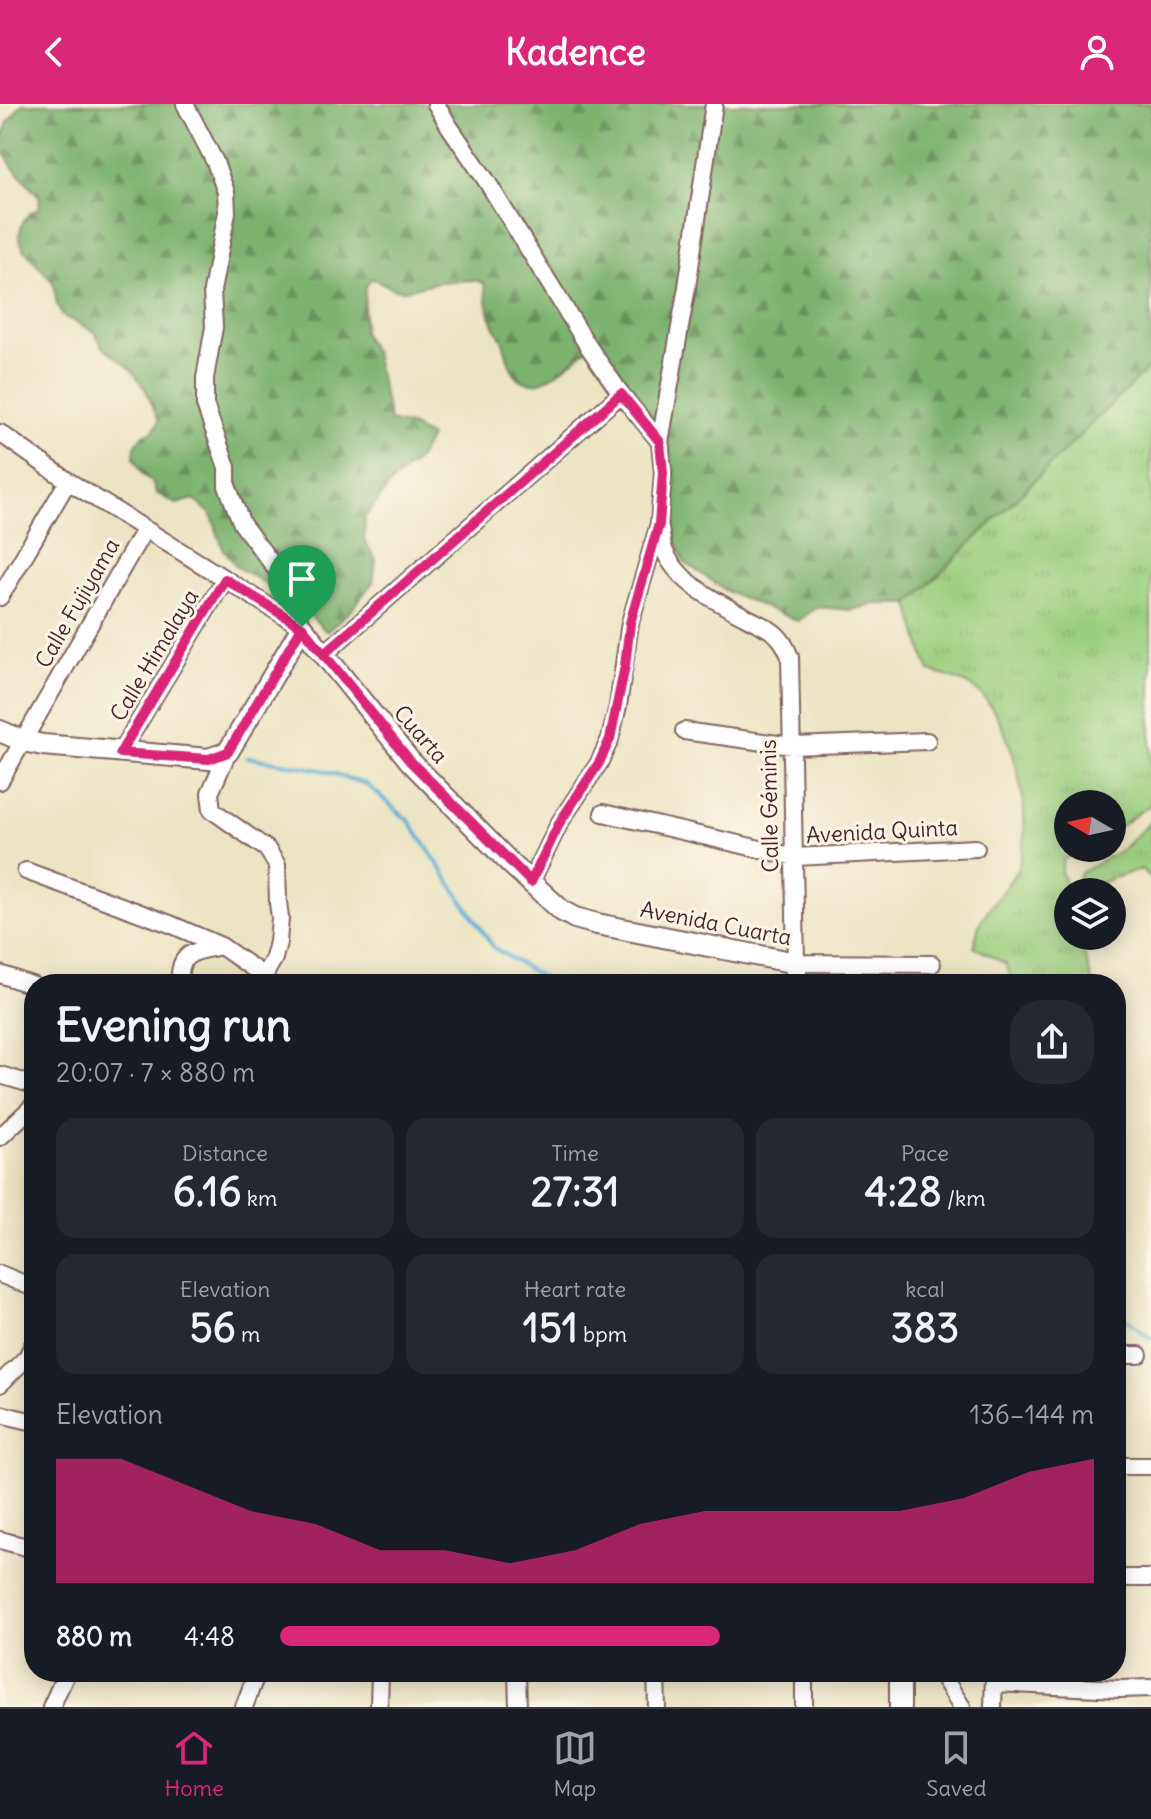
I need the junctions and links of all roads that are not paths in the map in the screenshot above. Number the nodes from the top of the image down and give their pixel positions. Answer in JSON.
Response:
{"nodes":[{"id":1,"x":185,"y":104,"type":"edge"},
{"id":2,"x":436,"y":104,"type":"edge"},
{"id":3,"x":714,"y":104,"type":"edge"},
{"id":4,"x":621,"y":394,"type":"junction"},
{"id":5,"x":0,"y":433,"type":"edge"},
{"id":6,"x":660,"y":442,"type":"junction"},
{"id":7,"x":68,"y":481,"type":"junction"},
{"id":8,"x":659,"y":524,"type":"junction"},
{"id":9,"x":144,"y":530,"type":"junction"},
{"id":10,"x":225,"y":579,"type":"junction"},
{"id":11,"x":0,"y":597,"type":"edge"},
{"id":12,"x":302,"y":627,"type":"junction"},
{"id":13,"x":324,"y":654,"type":"junction"},
{"id":14,"x":0,"y":731,"type":"edge"},
{"id":15,"x":684,"y":731,"type":"dead end"},
{"id":16,"x":23,"y":741,"type":"junction"},
{"id":17,"x":927,"y":741,"type":"dead end"},
{"id":18,"x":792,"y":746,"type":"junction"},
{"id":19,"x":228,"y":752,"type":"junction"},
{"id":20,"x":120,"y":753,"type":"junction"},
{"id":21,"x":0,"y":781,"type":"edge"},
{"id":22,"x":603,"y":813,"type":"dead end"},
{"id":23,"x":976,"y":848,"type":"dead end"},
{"id":24,"x":795,"y":857,"type":"junction"},
{"id":25,"x":511,"y":864,"type":"joint"},
{"id":26,"x":26,"y":871,"type":"dead end"},
{"id":27,"x":531,"y":882,"type":"junction"},
{"id":28,"x":221,"y":946,"type":"junction"},
{"id":29,"x":932,"y":964,"type":"dead end"},
{"id":30,"x":0,"y":974,"type":"edge"},
{"id":31,"x":179,"y":974,"type":"edge"},
{"id":32,"x":258,"y":974,"type":"edge"},
{"id":33,"x":268,"y":974,"type":"edge"},
{"id":34,"x":796,"y":974,"type":"edge"},
{"id":35,"x":24,"y":982,"type":"edge"},
{"id":36,"x":0,"y":1075,"type":"edge"},
{"id":37,"x":24,"y":1082,"type":"edge"},
{"id":38,"x":24,"y":1114,"type":"edge"},
{"id":39,"x":0,"y":1137,"type":"edge"},
{"id":40,"x":0,"y":1274,"type":"edge"},
{"id":41,"x":24,"y":1284,"type":"edge"},
{"id":42,"x":1126,"y":1355,"type":"edge"},
{"id":43,"x":1139,"y":1355,"type":"dead end"},
{"id":44,"x":24,"y":1360,"type":"edge"},
{"id":45,"x":0,"y":1384,"type":"edge"},
{"id":46,"x":0,"y":1414,"type":"edge"},
{"id":47,"x":24,"y":1420,"type":"edge"},
{"id":48,"x":1126,"y":1466,"type":"edge"},
{"id":49,"x":1151,"y":1466,"type":"edge"},
{"id":50,"x":0,"y":1540,"type":"edge"},
{"id":51,"x":24,"y":1546,"type":"edge"},
{"id":52,"x":1126,"y":1578,"type":"edge"},
{"id":53,"x":1151,"y":1578,"type":"edge"},
{"id":54,"x":62,"y":1682,"type":"edge"},
{"id":55,"x":253,"y":1682,"type":"edge"},
{"id":56,"x":380,"y":1682,"type":"edge"},
{"id":57,"x":517,"y":1682,"type":"edge"},
{"id":58,"x":656,"y":1682,"type":"edge"},
{"id":59,"x":804,"y":1682,"type":"edge"},
{"id":60,"x":900,"y":1682,"type":"edge"},
{"id":61,"x":946,"y":1682,"type":"edge"},
{"id":62,"x":994,"y":1682,"type":"edge"},
{"id":63,"x":1046,"y":1682,"type":"edge"},
{"id":64,"x":1151,"y":1688,"type":"edge"},
{"id":65,"x":1120,"y":1689,"type":"junction"},
{"id":66,"x":51,"y":1707,"type":"edge"},
{"id":67,"x":244,"y":1707,"type":"edge"},
{"id":68,"x":379,"y":1707,"type":"edge"},
{"id":69,"x":518,"y":1707,"type":"edge"},
{"id":70,"x":657,"y":1707,"type":"edge"},
{"id":71,"x":804,"y":1707,"type":"edge"},
{"id":72,"x":900,"y":1707,"type":"edge"},
{"id":73,"x":962,"y":1707,"type":"edge"},
{"id":74,"x":993,"y":1707,"type":"edge"},
{"id":75,"x":1120,"y":1707,"type":"edge"}],
"edges":[{"from":1,"to":12,"type":"street"},
{"from":2,"to":4,"type":"street"},
{"from":3,"to":6,"type":"street"},
{"from":4,"to":6,"type":"street"},
{"from":4,"to":13,"type":"street"},
{"from":5,"to":7,"type":"street"},
{"from":6,"to":8,"type":"street"},
{"from":7,"to":9,"type":"street"},
{"from":7,"to":11,"type":"street"},
{"from":8,"to":18,"type":"street","name":"Calle Géminis"},
{"from":8,"to":27,"type":"street"},
{"from":9,"to":10,"type":"street"},
{"from":9,"to":16,"type":"street","name":"Calle Fujiyama"},
{"from":10,"to":12,"type":"street"},
{"from":10,"to":20,"type":"street","name":"Calle Himalaya"},
{"from":12,"to":13,"type":"street","name":"Cuarta"},
{"from":12,"to":19,"type":"street"},
{"from":13,"to":25,"type":"street","name":"Cuarta"},
{"from":14,"to":16,"type":"street"},
{"from":15,"to":18,"type":"street"},
{"from":16,"to":20,"type":"street"},
{"from":16,"to":21,"type":"street","name":"Calle Fujiyama"},
{"from":17,"to":18,"type":"street"},
{"from":18,"to":24,"type":"street","name":"Calle Géminis"},
{"from":19,"to":20,"type":"street"},
{"from":19,"to":33,"type":"street"},
{"from":22,"to":24,"type":"street","name":"Avenida Quinta"},
{"from":23,"to":24,"type":"street","name":"Avenida Quinta"},
{"from":24,"to":34,"type":"street","name":"Calle Géminis"},
{"from":25,"to":27,"type":"street","name":"Avenida Cuarta"},
{"from":26,"to":28,"type":"street"},
{"from":27,"to":34,"type":"street","name":"Avenida Cuarta"},
{"from":28,"to":31,"type":"street"},
{"from":28,"to":32,"type":"street"},
{"from":29,"to":34,"type":"street","name":"Avenida Cuarta"},
{"from":30,"to":35,"type":"street"},
{"from":36,"to":37,"type":"street"},
{"from":38,"to":39,"type":"street"},
{"from":40,"to":41,"type":"street"},
{"from":42,"to":43,"type":"street"},
{"from":44,"to":45,"type":"street"},
{"from":46,"to":47,"type":"street"},
{"from":48,"to":49,"type":"street"},
{"from":50,"to":51,"type":"street"},
{"from":52,"to":53,"type":"street"},
{"from":54,"to":66,"type":"street"},
{"from":55,"to":67,"type":"street"},
{"from":56,"to":68,"type":"street"},
{"from":57,"to":69,"type":"street"},
{"from":58,"to":70,"type":"street"},
{"from":59,"to":71,"type":"street"},
{"from":60,"to":72,"type":"street"},
{"from":61,"to":73,"type":"street"},
{"from":62,"to":74,"type":"street"},
{"from":63,"to":65,"type":"street"},
{"from":64,"to":65,"type":"street"},
{"from":65,"to":75,"type":"street"}]}
